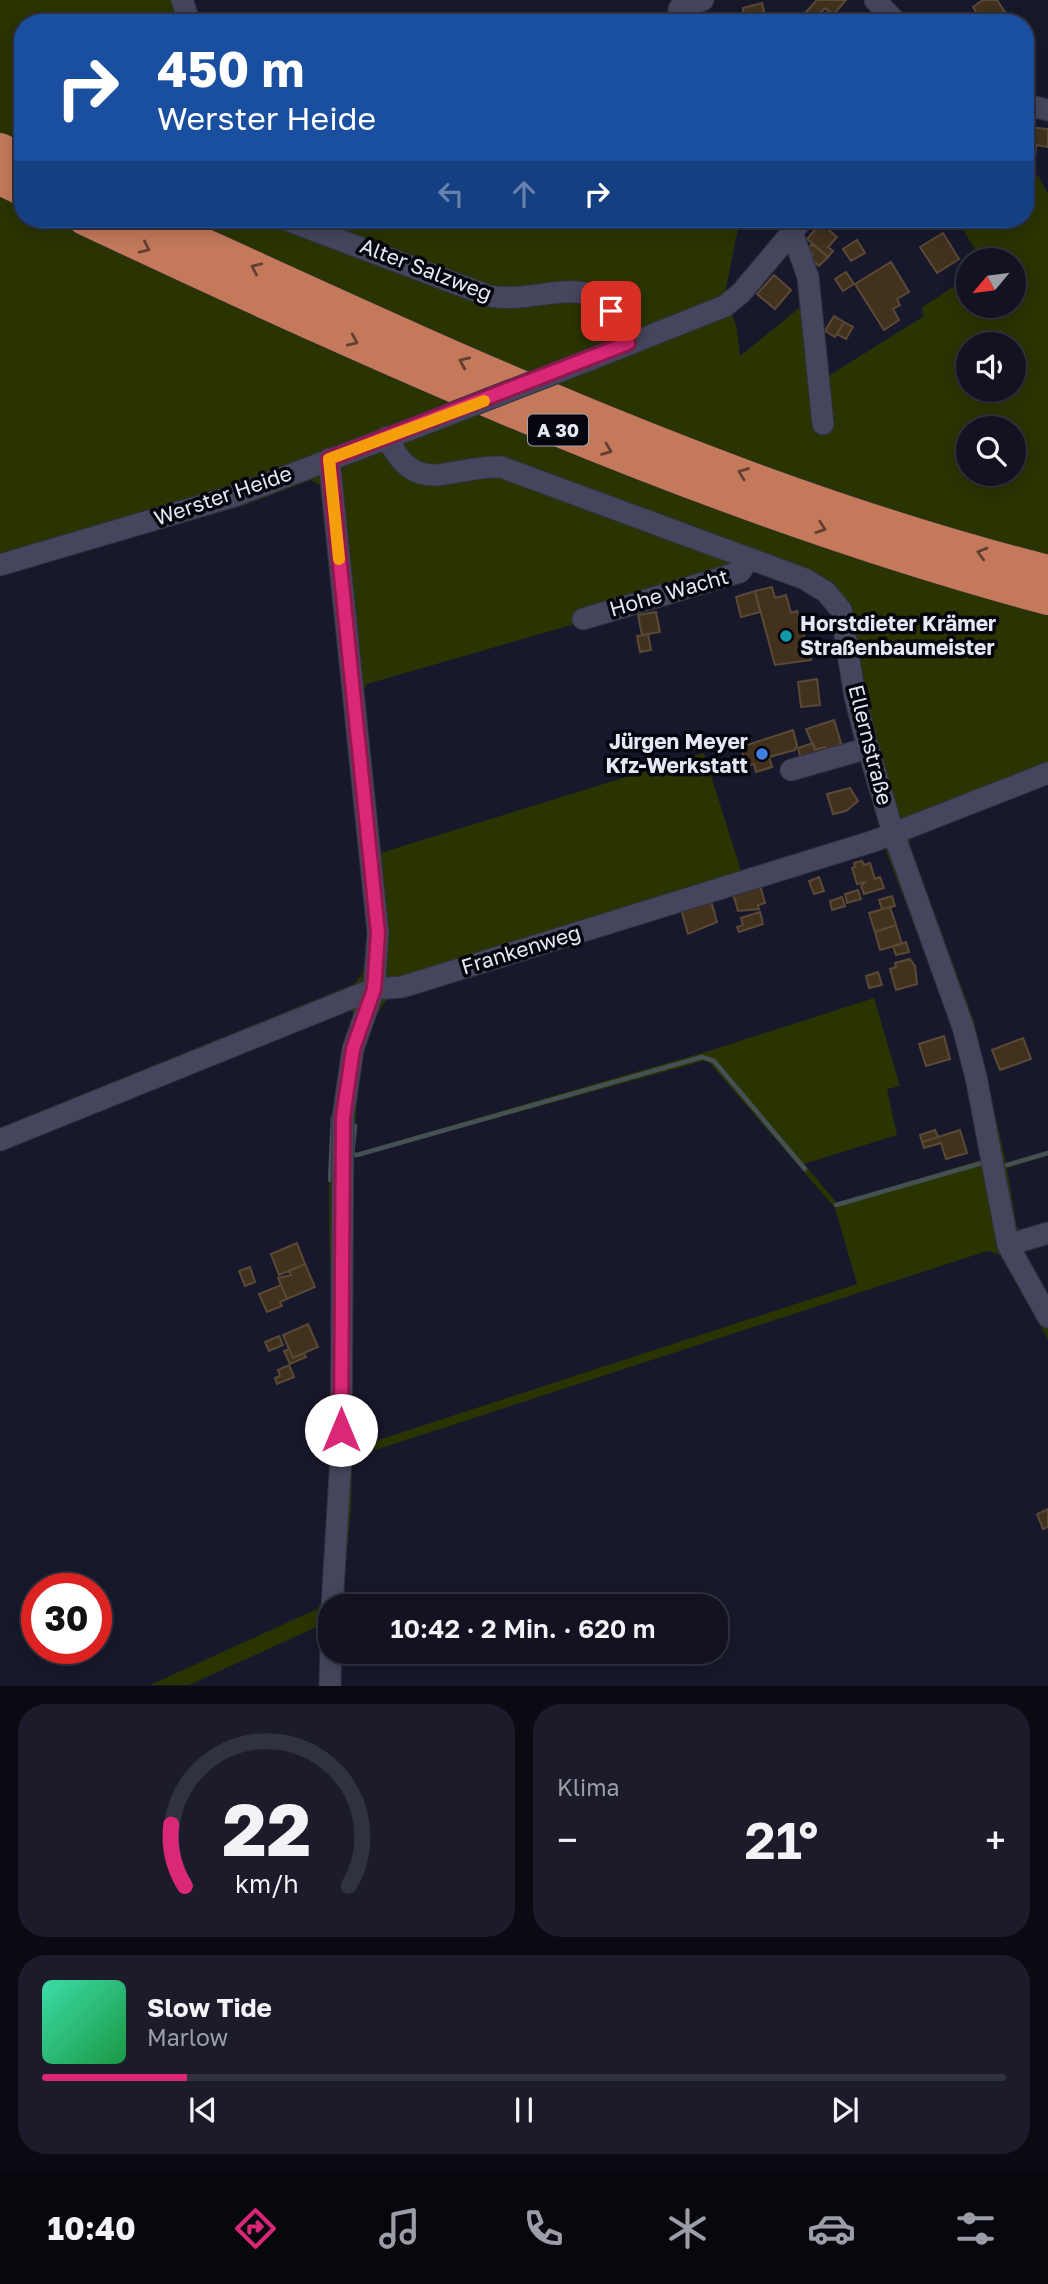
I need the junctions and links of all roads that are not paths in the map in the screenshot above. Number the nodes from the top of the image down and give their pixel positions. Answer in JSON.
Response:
{"nodes":[{"id":1,"x":703,"y":0,"type":"edge"},
{"id":2,"x":875,"y":0,"type":"edge"},
{"id":3,"x":679,"y":9,"type":"dead end"},
{"id":4,"x":888,"y":14,"type":"edge"},
{"id":5,"x":103,"y":228,"type":"edge"},
{"id":6,"x":169,"y":228,"type":"edge"},
{"id":7,"x":308,"y":228,"type":"edge"},
{"id":8,"x":795,"y":228,"type":"edge"},
{"id":9,"x":798,"y":228,"type":"edge"},
{"id":10,"x":628,"y":343,"type":"junction"},
{"id":11,"x":823,"y":424,"type":"dead end"},
{"id":12,"x":387,"y":437,"type":"junction"},
{"id":13,"x":329,"y":459,"type":"junction"},
{"id":14,"x":750,"y":559,"type":"junction"},
{"id":15,"x":0,"y":565,"type":"edge"},
{"id":16,"x":1048,"y":571,"type":"edge"},
{"id":17,"x":1048,"y":599,"type":"edge"},
{"id":18,"x":583,"y":618,"type":"dead end"},
{"id":19,"x":868,"y":748,"type":"junction"},
{"id":20,"x":791,"y":770,"type":"dead end"},
{"id":21,"x":1048,"y":773,"type":"edge"},
{"id":22,"x":893,"y":832,"type":"junction"},
{"id":23,"x":374,"y":989,"type":"junction"},
{"id":24,"x":0,"y":1140,"type":"edge"},
{"id":25,"x":1048,"y":1233,"type":"edge"},
{"id":26,"x":1008,"y":1245,"type":"junction"},
{"id":27,"x":1048,"y":1317,"type":"edge"},
{"id":28,"x":333,"y":1594,"type":"edge"},
{"id":29,"x":330,"y":1664,"type":"edge"},
{"id":30,"x":330,"y":1685,"type":"edge"}],
"edges":[{"from":1,"to":3,"type":"street"},
{"from":2,"to":4,"type":"street"},
{"from":5,"to":17,"type":"highway","number":"A 30","one_way":true},
{"from":16,"to":6,"type":"highway","number":"A 30","one_way":true},
{"from":7,"to":10,"type":"street","name":"Alter Salzweg"},
{"from":8,"to":10,"type":"street","name":"Werster Heide"},
{"from":9,"to":11,"type":"street"},
{"from":10,"to":12,"type":"street","name":"Werster Heide","bridge":true},
{"from":12,"to":13,"type":"street","name":"Werster Heide"},
{"from":12,"to":14,"type":"street","name":"Ellernstraße"},
{"from":13,"to":15,"type":"street","name":"Werster Heide"},
{"from":13,"to":23,"type":"street"},
{"from":14,"to":18,"type":"street","name":"Hohe Wacht"},
{"from":14,"to":19,"type":"street","name":"Ellernstraße"},
{"from":19,"to":20,"type":"street"},
{"from":19,"to":22,"type":"street","name":"Ellernstraße"},
{"from":21,"to":22,"type":"street","name":"Frankenweg"},
{"from":22,"to":23,"type":"street","name":"Frankenweg"},
{"from":22,"to":26,"type":"street","name":"Ellernstraße"},
{"from":23,"to":24,"type":"street","name":"Frankenweg"},
{"from":23,"to":28,"type":"street"},
{"from":25,"to":26,"type":"street"},
{"from":26,"to":27,"type":"street","name":"Ellernstraße"},
{"from":29,"to":30,"type":"street"}]}
